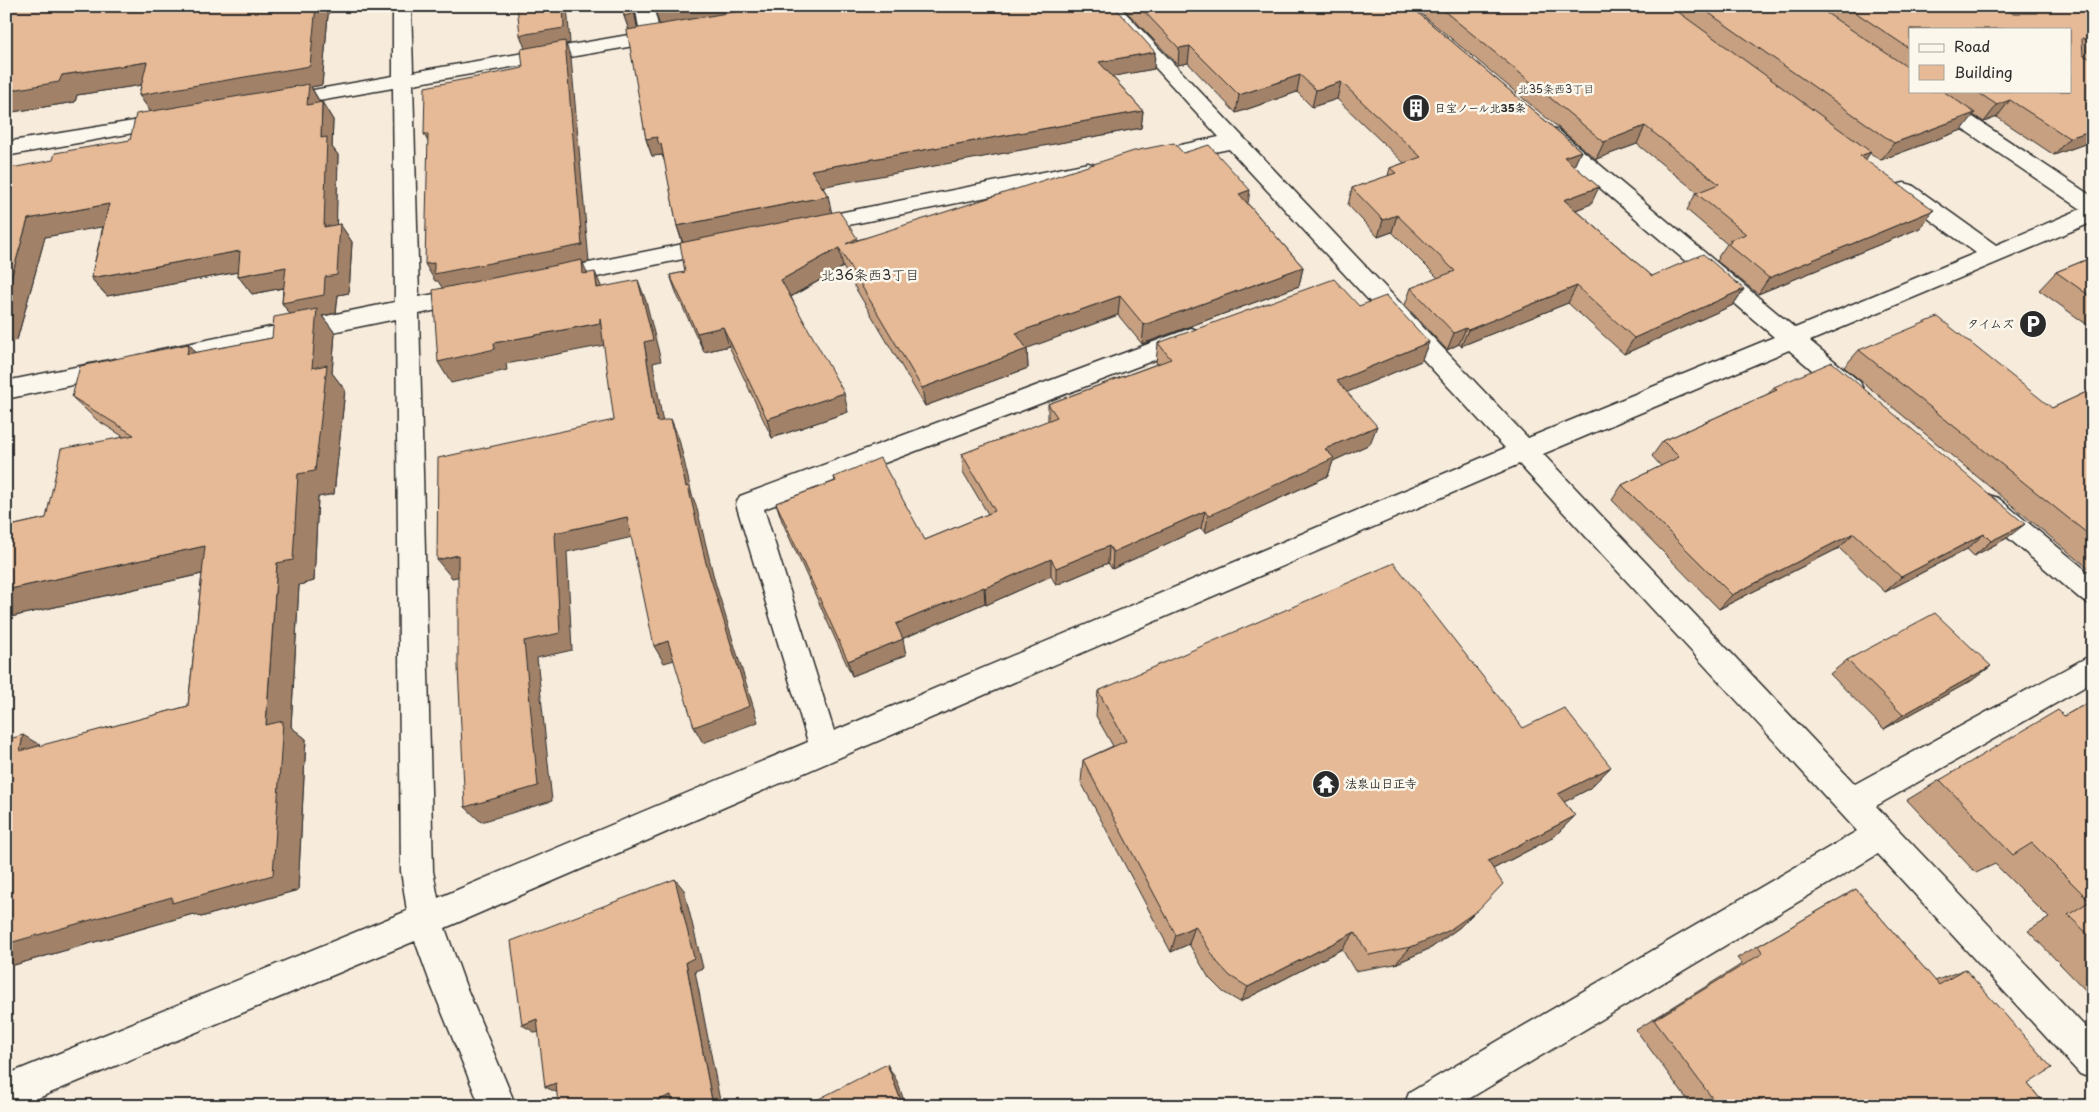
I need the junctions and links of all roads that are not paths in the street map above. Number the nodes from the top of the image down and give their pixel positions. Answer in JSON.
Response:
{"nodes":[{"id":1,"x":402,"y":6,"type":"edge"},
{"id":2,"x":644,"y":6,"type":"edge"},
{"id":3,"x":1108,"y":6,"type":"edge"},
{"id":4,"x":679,"y":32,"type":"edge"},
{"id":5,"x":651,"y":37,"type":"junction"},
{"id":6,"x":403,"y":80,"type":"junction"},
{"id":7,"x":1921,"y":92,"type":"edge"},
{"id":8,"x":256,"y":106,"type":"edge"},
{"id":9,"x":189,"y":117,"type":"edge"},
{"id":10,"x":1532,"y":120,"type":"edge"},
{"id":11,"x":1234,"y":140,"type":"junction"},
{"id":12,"x":6,"y":149,"type":"edge"},
{"id":13,"x":1886,"y":176,"type":"edge"},
{"id":14,"x":2093,"y":207,"type":"edge"},
{"id":15,"x":2093,"y":213,"type":"edge"},
{"id":16,"x":793,"y":230,"type":"edge"},
{"id":17,"x":735,"y":241,"type":"edge"},
{"id":18,"x":1994,"y":255,"type":"junction"},
{"id":19,"x":531,"y":282,"type":"edge"},
{"id":20,"x":492,"y":290,"type":"edge"},
{"id":21,"x":407,"y":307,"type":"junction"},
{"id":22,"x":1215,"y":328,"type":"edge"},
{"id":23,"x":1792,"y":339,"type":"junction"},
{"id":24,"x":6,"y":390,"type":"edge"},
{"id":25,"x":1866,"y":402,"type":"edge"},
{"id":26,"x":1524,"y":451,"type":"junction"},
{"id":27,"x":1972,"y":491,"type":"edge"},
{"id":28,"x":2093,"y":594,"type":"edge"},
{"id":29,"x":2093,"y":667,"type":"edge"},
{"id":30,"x":825,"y":749,"type":"junction"},
{"id":31,"x":1852,"y":803,"type":"junction"},
{"id":32,"x":1882,"y":834,"type":"junction"},
{"id":33,"x":425,"y":920,"type":"junction"},
{"id":34,"x":2093,"y":1061,"type":"edge"},
{"id":35,"x":6,"y":1092,"type":"edge"},
{"id":36,"x":498,"y":1106,"type":"edge"},
{"id":37,"x":1422,"y":1106,"type":"edge"}],
"edges":[{"from":1,"to":6,"type":"street"},
{"from":2,"to":5,"type":"street"},
{"from":3,"to":11,"type":"street"},
{"from":4,"to":5,"type":"street"},
{"from":5,"to":6,"type":"street"},
{"from":6,"to":8,"type":"street"},
{"from":6,"to":21,"type":"street"},
{"from":7,"to":14,"type":"street"},
{"from":9,"to":12,"type":"street"},
{"from":10,"to":23,"type":"street"},
{"from":11,"to":16,"type":"street"},
{"from":11,"to":26,"type":"street"},
{"from":13,"to":18,"type":"street"},
{"from":15,"to":18,"type":"street"},
{"from":17,"to":19,"type":"street"},
{"from":18,"to":23,"type":"street"},
{"from":20,"to":21,"type":"street"},
{"from":21,"to":24,"type":"street"},
{"from":21,"to":33,"type":"street"},
{"from":22,"to":30,"type":"street"},
{"from":23,"to":25,"type":"street"},
{"from":23,"to":26,"type":"street"},
{"from":26,"to":30,"type":"street"},
{"from":26,"to":31,"type":"street"},
{"from":27,"to":28,"type":"street"},
{"from":29,"to":31,"type":"street"},
{"from":30,"to":33,"type":"street"},
{"from":31,"to":32,"type":"street"},
{"from":32,"to":34,"type":"street"},
{"from":32,"to":37,"type":"street"},
{"from":33,"to":35,"type":"street"},
{"from":33,"to":36,"type":"street"}]}
